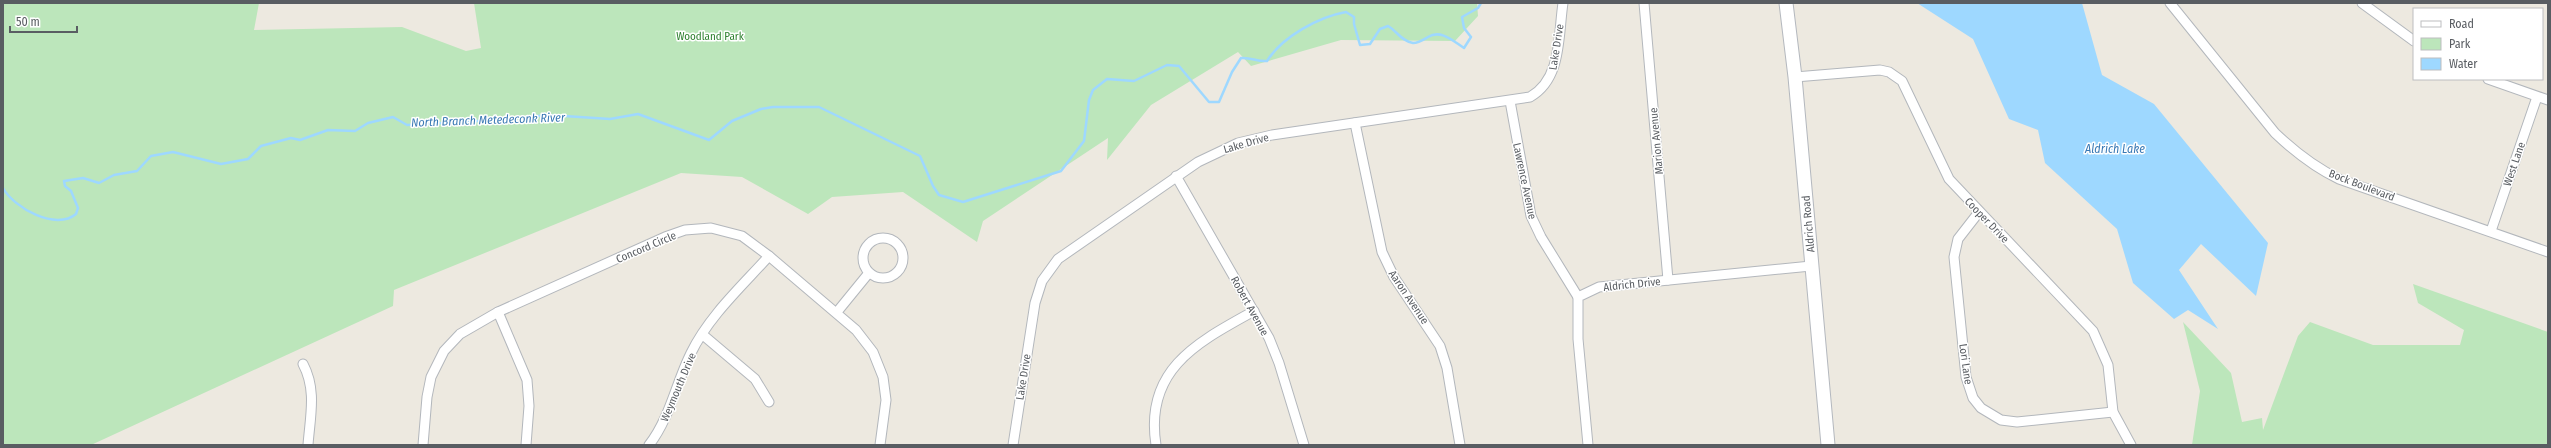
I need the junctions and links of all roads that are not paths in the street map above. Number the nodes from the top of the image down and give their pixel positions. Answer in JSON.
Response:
{"nodes":[{"id":1,"x":1563,"y":3,"type":"edge"},
{"id":2,"x":1644,"y":3,"type":"edge"},
{"id":3,"x":1786,"y":3,"type":"edge"},
{"id":4,"x":2170,"y":3,"type":"edge"},
{"id":5,"x":2362,"y":3,"type":"edge"},
{"id":6,"x":2413,"y":40,"type":"edge"},
{"id":7,"x":1795,"y":77,"type":"junction"},
{"id":8,"x":2491,"y":80,"type":"edge"},
{"id":9,"x":2537,"y":96,"type":"junction"},
{"id":10,"x":2548,"y":100,"type":"edge"},
{"id":11,"x":1510,"y":101,"type":"junction"},
{"id":12,"x":1355,"y":123,"type":"junction"},
{"id":13,"x":1176,"y":176,"type":"junction"},
{"id":14,"x":1980,"y":212,"type":"junction"},
{"id":15,"x":2491,"y":231,"type":"junction"},
{"id":16,"x":2548,"y":252,"type":"edge"},
{"id":17,"x":769,"y":256,"type":"junction"},
{"id":18,"x":1812,"y":266,"type":"junction"},
{"id":19,"x":868,"y":274,"type":"junction"},
{"id":20,"x":1668,"y":280,"type":"junction"},
{"id":21,"x":1578,"y":297,"type":"junction"},
{"id":22,"x":1254,"y":311,"type":"junction"},
{"id":23,"x":498,"y":312,"type":"junction"},
{"id":24,"x":837,"y":312,"type":"junction"},
{"id":25,"x":703,"y":335,"type":"junction"},
{"id":26,"x":303,"y":364,"type":"dead end"},
{"id":27,"x":769,"y":402,"type":"dead end"},
{"id":28,"x":2113,"y":412,"type":"junction"},
{"id":29,"x":308,"y":445,"type":"edge"},
{"id":30,"x":423,"y":445,"type":"edge"},
{"id":31,"x":526,"y":445,"type":"edge"},
{"id":32,"x":650,"y":445,"type":"edge"},
{"id":33,"x":880,"y":445,"type":"edge"},
{"id":34,"x":1013,"y":445,"type":"edge"},
{"id":35,"x":1156,"y":445,"type":"edge"},
{"id":36,"x":1304,"y":445,"type":"edge"},
{"id":37,"x":1460,"y":445,"type":"edge"},
{"id":38,"x":1588,"y":445,"type":"edge"},
{"id":39,"x":1828,"y":445,"type":"edge"},
{"id":40,"x":2131,"y":445,"type":"edge"}],
"edges":[{"from":1,"to":11,"type":"street","name":"Lake Drive"},
{"from":2,"to":20,"type":"street","name":"Marion Avenue"},
{"from":3,"to":7,"type":"main road","name":"Aldrich Road"},
{"from":4,"to":15,"type":"street","name":"Bock Boulevard"},
{"from":5,"to":6,"type":"street"},
{"from":7,"to":14,"type":"street","name":"Cooper Drive"},
{"from":7,"to":18,"type":"main road","name":"Aldrich Road"},
{"from":8,"to":9,"type":"street"},
{"from":9,"to":10,"type":"street"},
{"from":9,"to":15,"type":"street","name":"West Lane"},
{"from":11,"to":12,"type":"street","name":"Lake Drive"},
{"from":11,"to":21,"type":"street","name":"Lawrence Avenue"},
{"from":12,"to":13,"type":"street","name":"Lake Drive"},
{"from":12,"to":37,"type":"street","name":"Aaron Avenue"},
{"from":13,"to":22,"type":"street","name":"Robert Avenue"},
{"from":13,"to":34,"type":"street","name":"Lake Drive"},
{"from":14,"to":28,"type":"street","name":"Cooper Drive"},
{"from":14,"to":28,"type":"street","name":"Lori Lane"},
{"from":15,"to":16,"type":"street","name":"Bock Boulevard"},
{"from":17,"to":23,"type":"street","name":"Concord Circle"},
{"from":17,"to":24,"type":"street","name":"Concord Circle"},
{"from":17,"to":25,"type":"street","name":"Weymouth Drive"},
{"from":18,"to":20,"type":"street","name":"Aldrich Drive"},
{"from":18,"to":39,"type":"main road","name":"Aldrich Road"},
{"from":19,"to":19,"type":"street"},
{"from":19,"to":24,"type":"street"},
{"from":20,"to":21,"type":"street","name":"Aldrich Drive"},
{"from":21,"to":38,"type":"street"},
{"from":22,"to":35,"type":"street"},
{"from":22,"to":36,"type":"street","name":"Robert Avenue"},
{"from":23,"to":30,"type":"street","name":"Concord Circle"},
{"from":23,"to":31,"type":"street"},
{"from":24,"to":33,"type":"street","name":"Concord Circle"},
{"from":25,"to":27,"type":"street"},
{"from":25,"to":32,"type":"street","name":"Weymouth Drive"},
{"from":26,"to":29,"type":"street"},
{"from":28,"to":40,"type":"street","name":"Cooper Drive"}]}
